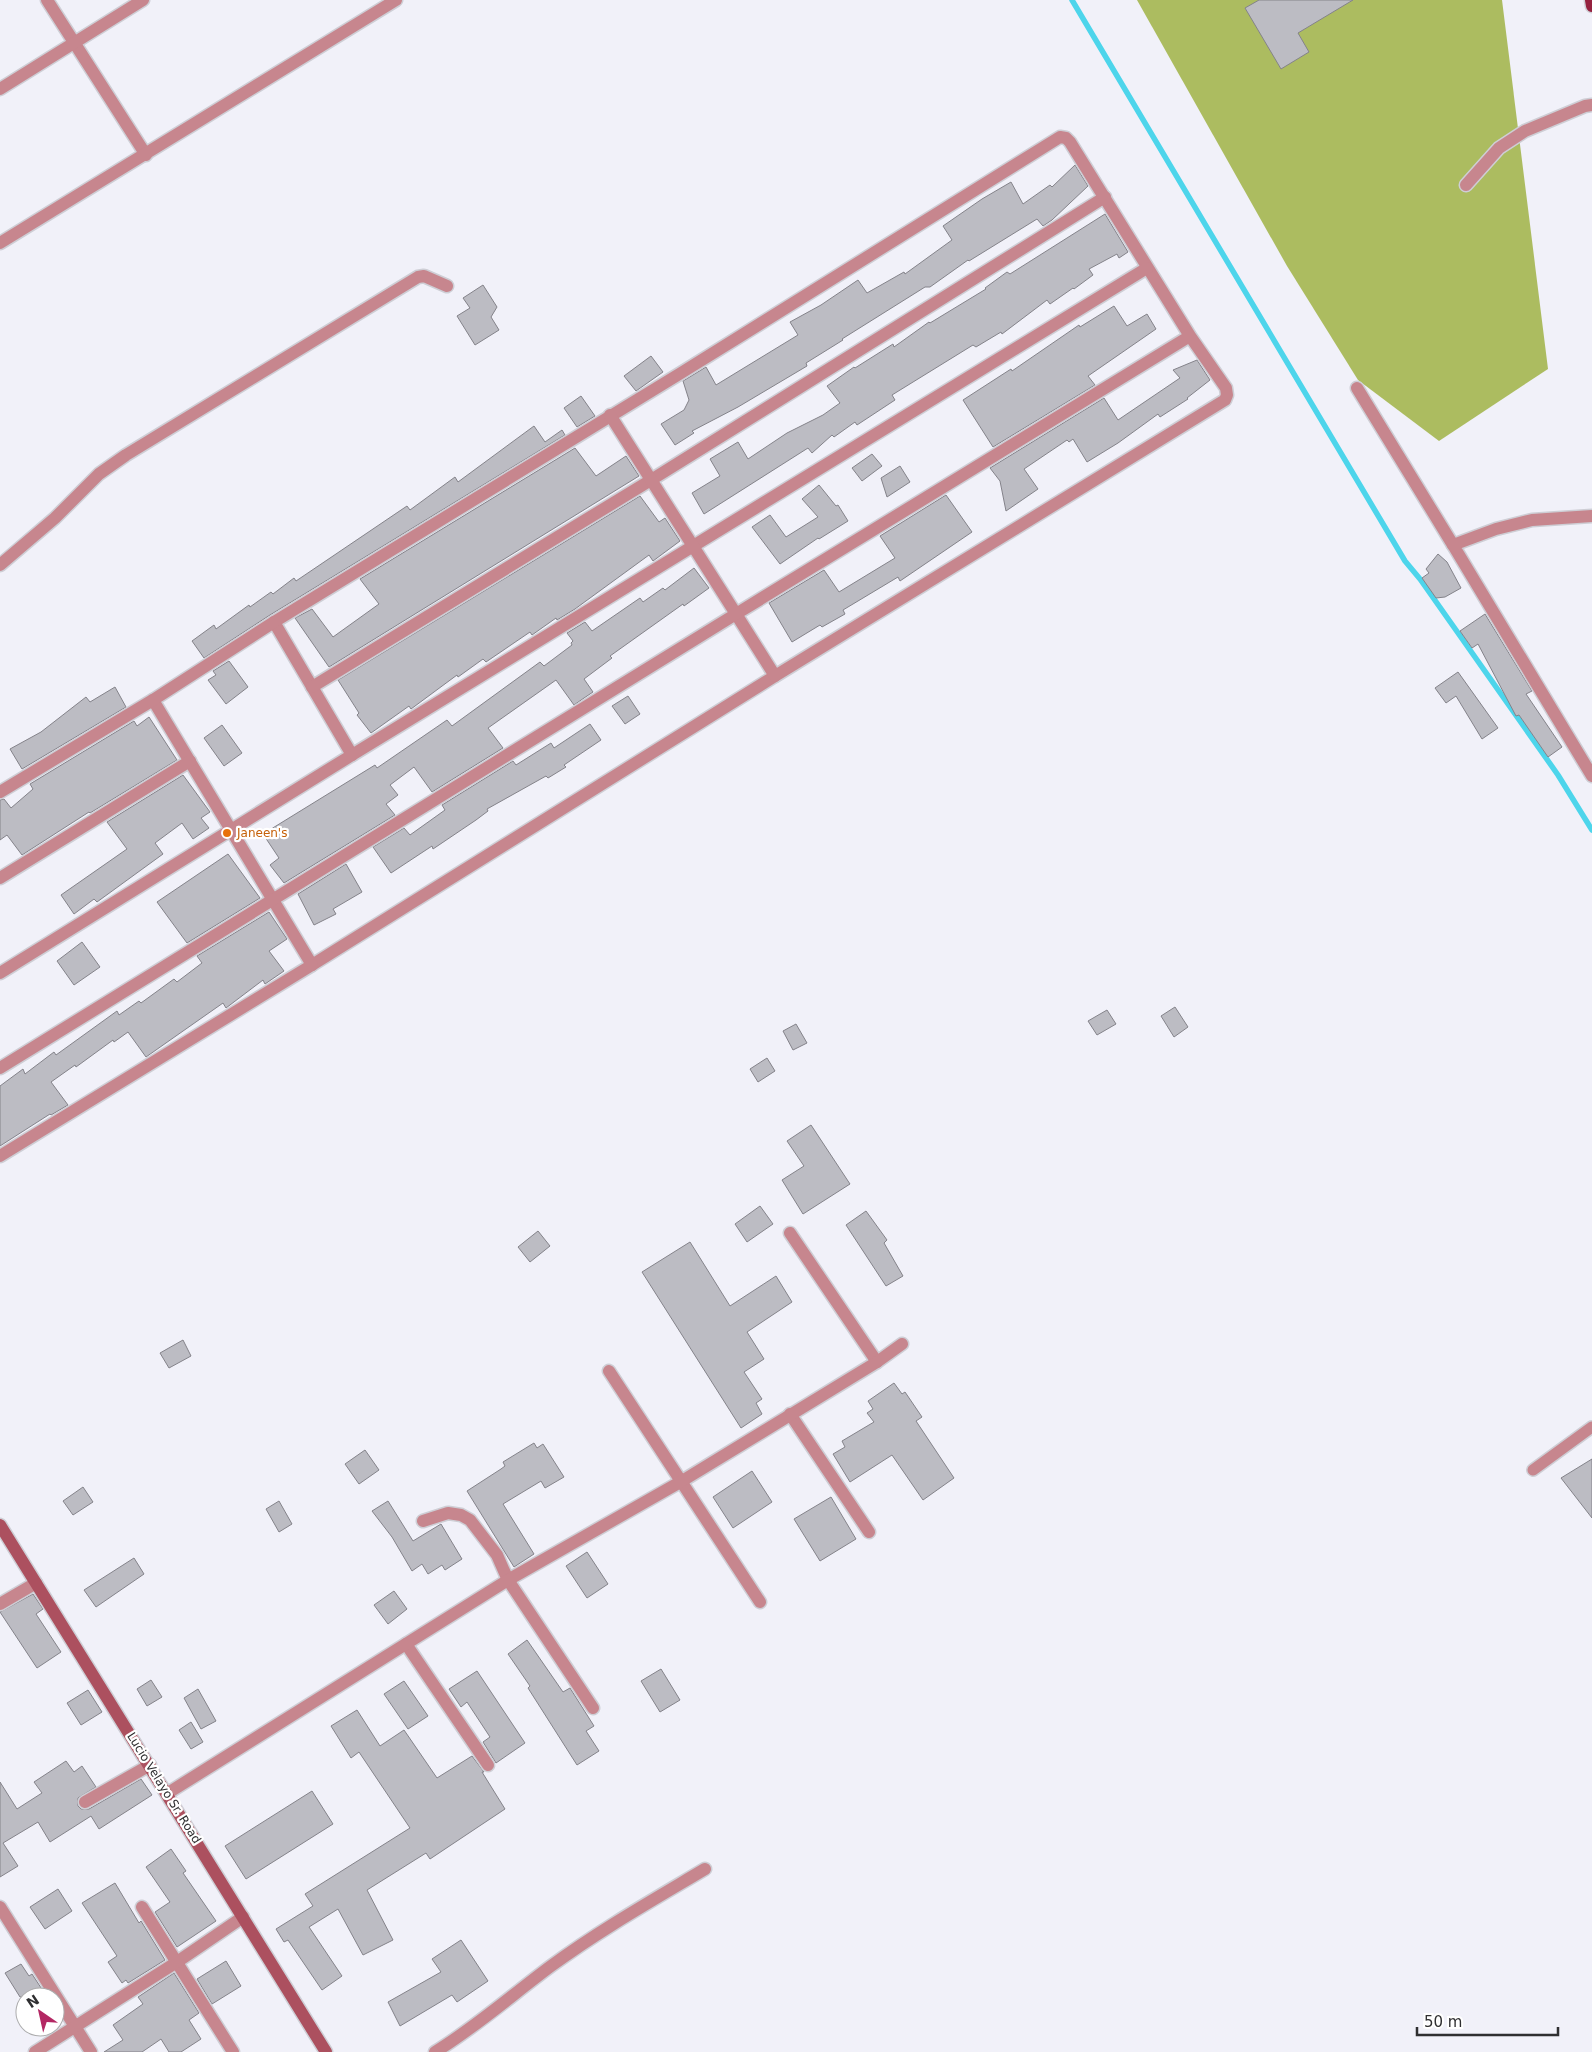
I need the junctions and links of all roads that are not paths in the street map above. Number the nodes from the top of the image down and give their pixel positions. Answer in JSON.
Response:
{"nodes":[{"id":1,"x":47,"y":0,"type":"edge"},
{"id":2,"x":143,"y":0,"type":"edge"},
{"id":3,"x":396,"y":0,"type":"edge"},
{"id":4,"x":1591,"y":0,"type":"edge"},
{"id":5,"x":1592,"y":6,"type":"edge"},
{"id":6,"x":74,"y":43,"type":"junction"},
{"id":7,"x":0,"y":89,"type":"edge"},
{"id":8,"x":1592,"y":105,"type":"edge"},
{"id":9,"x":146,"y":155,"type":"junction"},
{"id":10,"x":1466,"y":185,"type":"dead end"},
{"id":11,"x":1105,"y":197,"type":"junction"},
{"id":12,"x":0,"y":243,"type":"edge"},
{"id":13,"x":1146,"y":268,"type":"junction"},
{"id":14,"x":447,"y":286,"type":"dead end"},
{"id":15,"x":1190,"y":336,"type":"junction"},
{"id":16,"x":1357,"y":388,"type":"dead end"},
{"id":17,"x":610,"y":415,"type":"junction"},
{"id":18,"x":651,"y":480,"type":"junction"},
{"id":19,"x":1592,"y":516,"type":"edge"},
{"id":20,"x":1453,"y":544,"type":"junction"},
{"id":21,"x":694,"y":546,"type":"junction"},
{"id":22,"x":0,"y":565,"type":"edge"},
{"id":23,"x":736,"y":614,"type":"junction"},
{"id":24,"x":274,"y":622,"type":"junction"},
{"id":25,"x":775,"y":676,"type":"junction"},
{"id":26,"x":312,"y":687,"type":"junction"},
{"id":27,"x":152,"y":700,"type":"junction"},
{"id":28,"x":352,"y":755,"type":"junction"},
{"id":29,"x":190,"y":762,"type":"junction"},
{"id":30,"x":1592,"y":776,"type":"edge"},
{"id":31,"x":0,"y":792,"type":"edge"},
{"id":32,"x":232,"y":830,"type":"junction"},
{"id":33,"x":0,"y":878,"type":"edge"},
{"id":34,"x":274,"y":900,"type":"junction"},
{"id":35,"x":312,"y":964,"type":"junction"},
{"id":36,"x":0,"y":973,"type":"edge"},
{"id":37,"x":0,"y":1068,"type":"edge"},
{"id":38,"x":0,"y":1156,"type":"edge"},
{"id":39,"x":790,"y":1234,"type":"dead end"},
{"id":40,"x":902,"y":1344,"type":"dead end"},
{"id":41,"x":877,"y":1362,"type":"junction"},
{"id":42,"x":609,"y":1371,"type":"dead end"},
{"id":43,"x":790,"y":1414,"type":"junction"},
{"id":44,"x":1592,"y":1428,"type":"edge"},
{"id":45,"x":1533,"y":1470,"type":"dead end"},
{"id":46,"x":682,"y":1481,"type":"junction"},
{"id":47,"x":423,"y":1521,"type":"dead end"},
{"id":48,"x":0,"y":1525,"type":"edge"},
{"id":49,"x":869,"y":1532,"type":"dead end"},
{"id":50,"x":508,"y":1580,"type":"junction"},
{"id":51,"x":36,"y":1583,"type":"junction"},
{"id":52,"x":760,"y":1602,"type":"dead end"},
{"id":53,"x":0,"y":1604,"type":"edge"},
{"id":54,"x":406,"y":1644,"type":"junction"},
{"id":55,"x":593,"y":1708,"type":"dead end"},
{"id":56,"x":150,"y":1765,"type":"junction"},
{"id":57,"x":488,"y":1765,"type":"dead end"},
{"id":58,"x":168,"y":1794,"type":"junction"},
{"id":59,"x":85,"y":1802,"type":"dead end"},
{"id":60,"x":705,"y":1868,"type":"dead end"},
{"id":61,"x":0,"y":1907,"type":"edge"},
{"id":62,"x":142,"y":1907,"type":"dead end"},
{"id":63,"x":243,"y":1917,"type":"junction"},
{"id":64,"x":177,"y":1962,"type":"junction"},
{"id":65,"x":76,"y":2026,"type":"junction"},
{"id":66,"x":35,"y":2052,"type":"edge"},
{"id":67,"x":91,"y":2052,"type":"edge"},
{"id":68,"x":233,"y":2052,"type":"edge"},
{"id":69,"x":326,"y":2052,"type":"edge"},
{"id":70,"x":435,"y":2052,"type":"edge"}],
"edges":[{"from":1,"to":6,"type":"street"},
{"from":2,"to":6,"type":"street"},
{"from":3,"to":9,"type":"street"},
{"from":4,"to":5,"type":"main road"},
{"from":6,"to":7,"type":"street"},
{"from":6,"to":9,"type":"street"},
{"from":8,"to":10,"type":"street"},
{"from":9,"to":12,"type":"street"},
{"from":11,"to":13,"type":"street"},
{"from":11,"to":17,"type":"street"},
{"from":11,"to":18,"type":"street"},
{"from":13,"to":15,"type":"street"},
{"from":13,"to":21,"type":"street"},
{"from":14,"to":22,"type":"street"},
{"from":15,"to":23,"type":"street"},
{"from":15,"to":25,"type":"street"},
{"from":16,"to":20,"type":"street"},
{"from":17,"to":18,"type":"street"},
{"from":17,"to":24,"type":"street"},
{"from":18,"to":21,"type":"street"},
{"from":18,"to":26,"type":"street"},
{"from":19,"to":20,"type":"street"},
{"from":20,"to":30,"type":"street"},
{"from":21,"to":23,"type":"street"},
{"from":21,"to":28,"type":"street"},
{"from":23,"to":25,"type":"street"},
{"from":23,"to":34,"type":"street"},
{"from":24,"to":26,"type":"street"},
{"from":24,"to":27,"type":"street"},
{"from":25,"to":35,"type":"street"},
{"from":26,"to":28,"type":"street"},
{"from":27,"to":29,"type":"street"},
{"from":27,"to":31,"type":"street"},
{"from":28,"to":32,"type":"street"},
{"from":29,"to":32,"type":"street"},
{"from":29,"to":33,"type":"street"},
{"from":32,"to":34,"type":"street"},
{"from":32,"to":36,"type":"street"},
{"from":34,"to":35,"type":"street"},
{"from":34,"to":37,"type":"street"},
{"from":35,"to":38,"type":"street"},
{"from":39,"to":41,"type":"street"},
{"from":40,"to":41,"type":"street"},
{"from":41,"to":43,"type":"street"},
{"from":42,"to":46,"type":"street"},
{"from":43,"to":46,"type":"street"},
{"from":43,"to":49,"type":"street"},
{"from":44,"to":45,"type":"lane"},
{"from":46,"to":50,"type":"street"},
{"from":46,"to":52,"type":"street"},
{"from":47,"to":50,"type":"street"},
{"from":48,"to":51,"type":"main road","name":"Lucio Velayo Sr. Road"},
{"from":50,"to":54,"type":"street"},
{"from":50,"to":55,"type":"street"},
{"from":51,"to":53,"type":"street"},
{"from":51,"to":56,"type":"main road","name":"Lucio Velayo Sr. Road"},
{"from":54,"to":57,"type":"street"},
{"from":54,"to":58,"type":"street"},
{"from":56,"to":58,"type":"main road","name":"Lucio Velayo Sr. Road"},
{"from":56,"to":59,"type":"street"},
{"from":58,"to":63,"type":"main road","name":"Lucio Velayo Sr. Road"},
{"from":60,"to":70,"type":"street"},
{"from":61,"to":65,"type":"street"},
{"from":62,"to":64,"type":"street"},
{"from":63,"to":64,"type":"street"},
{"from":63,"to":69,"type":"main road","name":"Lucio Velayo Sr. Road"},
{"from":64,"to":65,"type":"street"},
{"from":64,"to":68,"type":"street"},
{"from":65,"to":66,"type":"street"},
{"from":65,"to":67,"type":"street"}]}
